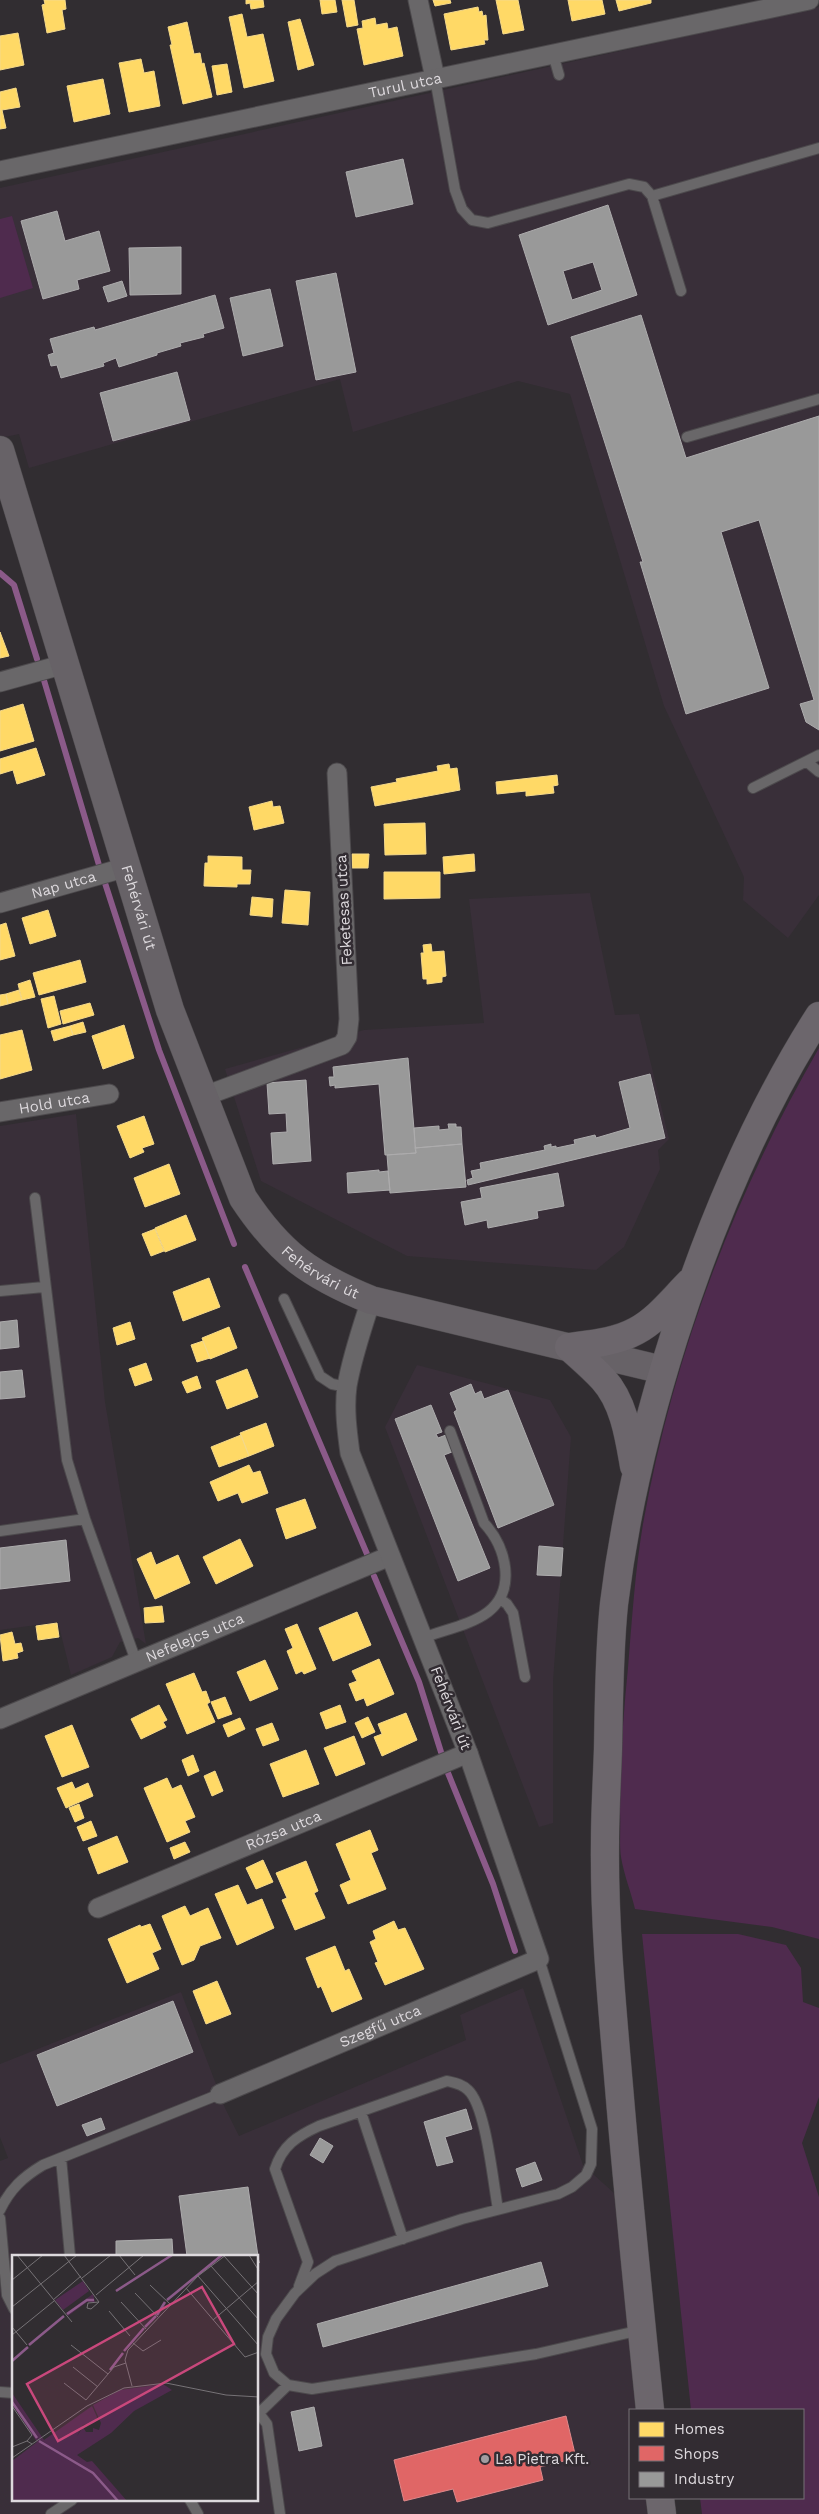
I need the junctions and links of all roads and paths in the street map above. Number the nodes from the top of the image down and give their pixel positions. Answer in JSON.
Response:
{"nodes":[{"id":1,"x":418,"y":0,"type":"edge"},
{"id":2,"x":809,"y":0,"type":"edge"},
{"id":3,"x":553,"y":54,"type":"junction"},
{"id":4,"x":559,"y":75,"type":"dead end"},
{"id":5,"x":435,"y":78,"type":"junction"},
{"id":6,"x":819,"y":148,"type":"edge"},
{"id":7,"x":0,"y":171,"type":"edge"},
{"id":8,"x":652,"y":196,"type":"junction"},
{"id":9,"x":681,"y":291,"type":"dead end"},
{"id":10,"x":819,"y":399,"type":"edge"},
{"id":11,"x":687,"y":437,"type":"dead end"},
{"id":12,"x":0,"y":452,"type":"edge"},
{"id":13,"x":64,"y":664,"type":"junction"},
{"id":14,"x":0,"y":682,"type":"edge"},
{"id":15,"x":819,"y":755,"type":"edge"},
{"id":16,"x":807,"y":762,"type":"junction"},
{"id":17,"x":819,"y":772,"type":"edge"},
{"id":18,"x":337,"y":773,"type":"dead end"},
{"id":19,"x":753,"y":788,"type":"dead end"},
{"id":20,"x":127,"y":867,"type":"junction"},
{"id":21,"x":0,"y":903,"type":"edge"},
{"id":22,"x":819,"y":1016,"type":"edge"},
{"id":23,"x":109,"y":1094,"type":"dead end"},
{"id":24,"x":202,"y":1097,"type":"junction"},
{"id":25,"x":0,"y":1112,"type":"edge"},
{"id":26,"x":34,"y":1198,"type":"dead end"},
{"id":27,"x":692,"y":1279,"type":"junction"},
{"id":28,"x":44,"y":1287,"type":"junction"},
{"id":29,"x":0,"y":1291,"type":"edge"},
{"id":30,"x":284,"y":1299,"type":"dead end"},
{"id":31,"x":371,"y":1300,"type":"junction"},
{"id":32,"x":568,"y":1347,"type":"junction"},
{"id":33,"x":663,"y":1370,"type":"junction"},
{"id":34,"x":347,"y":1387,"type":"junction"},
{"id":35,"x":450,"y":1431,"type":"dead end"},
{"id":36,"x":635,"y":1473,"type":"junction"},
{"id":37,"x":85,"y":1519,"type":"junction"},
{"id":38,"x":0,"y":1531,"type":"edge"},
{"id":39,"x":390,"y":1556,"type":"junction"},
{"id":40,"x":500,"y":1599,"type":"junction"},
{"id":41,"x":423,"y":1638,"type":"junction"},
{"id":42,"x":136,"y":1661,"type":"junction"},
{"id":43,"x":526,"y":1677,"type":"dead end"},
{"id":44,"x":0,"y":1719,"type":"edge"},
{"id":45,"x":468,"y":1754,"type":"junction"},
{"id":46,"x":98,"y":1908,"type":"dead end"},
{"id":47,"x":539,"y":1959,"type":"junction"},
{"id":48,"x":220,"y":2094,"type":"joint"},
{"id":49,"x":361,"y":2112,"type":"junction"},
{"id":50,"x":60,"y":2158,"type":"junction"},
{"id":51,"x":498,"y":2209,"type":"junction"},
{"id":52,"x":0,"y":2210,"type":"edge"},
{"id":53,"x":0,"y":2218,"type":"edge"},
{"id":54,"x":403,"y":2239,"type":"junction"},
{"id":55,"x":70,"y":2255,"type":"edge"},
{"id":56,"x":295,"y":2293,"type":"junction"},
{"id":57,"x":12,"y":2305,"type":"edge"},
{"id":58,"x":642,"y":2330,"type":"junction"},
{"id":59,"x":288,"y":2385,"type":"junction"},
{"id":60,"x":650,"y":2409,"type":"edge"},
{"id":61,"x":259,"y":2412,"type":"edge"},
{"id":62,"x":259,"y":2414,"type":"edge"},
{"id":63,"x":660,"y":2499,"type":"edge"},
{"id":64,"x":69,"y":2502,"type":"edge"},
{"id":65,"x":191,"y":2502,"type":"edge"},
{"id":66,"x":51,"y":2514,"type":"edge"},
{"id":67,"x":198,"y":2514,"type":"edge"},
{"id":68,"x":280,"y":2514,"type":"edge"},
{"id":69,"x":662,"y":2514,"type":"edge"}],
"edges":[{"from":1,"to":5,"type":"street"},
{"from":2,"to":3,"type":"street","name":"Turul utca"},
{"from":3,"to":4,"type":"lane"},
{"from":3,"to":5,"type":"street","name":"Turul utca"},
{"from":5,"to":7,"type":"street","name":"Turul utca"},
{"from":5,"to":8,"type":"lane"},
{"from":6,"to":8,"type":"lane"},
{"from":8,"to":9,"type":"lane"},
{"from":10,"to":11,"type":"lane"},
{"from":12,"to":13,"type":"main road","name":"Fehérvári út"},
{"from":13,"to":14,"type":"street"},
{"from":13,"to":20,"type":"main road","name":"Fehérvári út"},
{"from":15,"to":16,"type":"lane"},
{"from":16,"to":17,"type":"lane"},
{"from":16,"to":19,"type":"lane"},
{"from":18,"to":24,"type":"street","name":"Feketesas utca"},
{"from":20,"to":21,"type":"street","name":"Nap utca"},
{"from":20,"to":24,"type":"main road","name":"Fehérvári út"},
{"from":22,"to":27,"type":"main road"},
{"from":23,"to":25,"type":"street","name":"Hold utca"},
{"from":24,"to":31,"type":"main road","name":"Fehérvári út"},
{"from":26,"to":28,"type":"lane"},
{"from":27,"to":32,"type":"main road"},
{"from":27,"to":33,"type":"main road"},
{"from":28,"to":29,"type":"lane"},
{"from":28,"to":37,"type":"lane"},
{"from":30,"to":34,"type":"lane"},
{"from":31,"to":32,"type":"main road","name":"Fehérvári út"},
{"from":31,"to":34,"type":"street","name":"Fehérvári út"},
{"from":32,"to":33,"type":"main road","name":"Fehérvári út"},
{"from":32,"to":36,"type":"main road"},
{"from":33,"to":36,"type":"main road"},
{"from":34,"to":39,"type":"street","name":"Fehérvári út"},
{"from":35,"to":40,"type":"lane"},
{"from":36,"to":58,"type":"main road"},
{"from":37,"to":38,"type":"lane"},
{"from":37,"to":42,"type":"lane"},
{"from":39,"to":41,"type":"street","name":"Fehérvári út"},
{"from":39,"to":42,"type":"street","name":"Nefelejcs utca"},
{"from":40,"to":41,"type":"lane"},
{"from":40,"to":43,"type":"lane"},
{"from":41,"to":45,"type":"street","name":"Fehérvári út"},
{"from":42,"to":44,"type":"street","name":"Nefelejcs utca"},
{"from":45,"to":46,"type":"street","name":"Rózsa utca"},
{"from":45,"to":47,"type":"street","name":"Fehérvári út"},
{"from":47,"to":48,"type":"street","name":"Szegfű utca"},
{"from":47,"to":51,"type":"lane","name":"Fehérvári út"},
{"from":48,"to":50,"type":"lane"},
{"from":49,"to":51,"type":"lane"},
{"from":49,"to":54,"type":"lane"},
{"from":49,"to":56,"type":"lane"},
{"from":50,"to":52,"type":"lane"},
{"from":50,"to":55,"type":"lane"},
{"from":51,"to":54,"type":"lane","name":"Fehérvári út"},
{"from":53,"to":57,"type":"lane"},
{"from":54,"to":56,"type":"lane","name":"Fehérvári út"},
{"from":56,"to":59,"type":"lane"},
{"from":58,"to":59,"type":"lane"},
{"from":58,"to":60,"type":"main road"},
{"from":59,"to":61,"type":"lane"},
{"from":62,"to":68,"type":"lane"},
{"from":63,"to":69,"type":"main road"},
{"from":64,"to":66,"type":"lane"},
{"from":65,"to":67,"type":"lane"}]}
